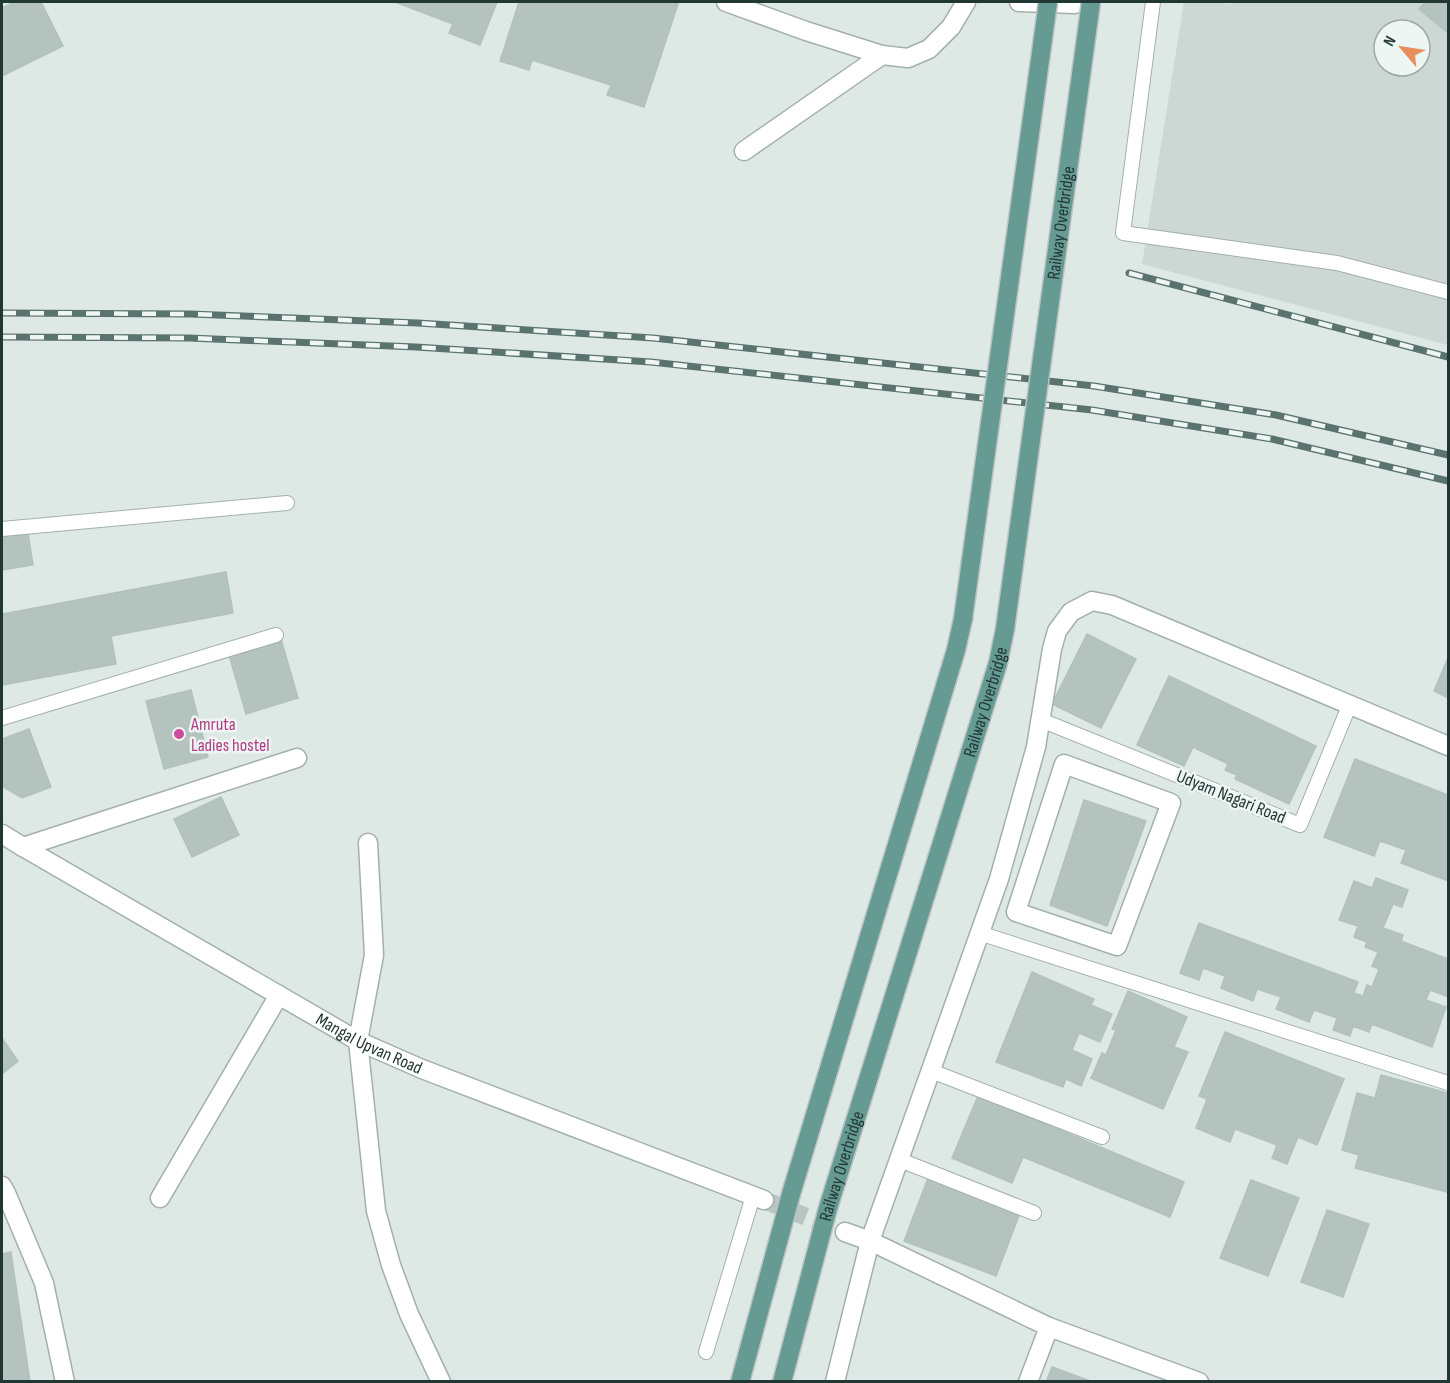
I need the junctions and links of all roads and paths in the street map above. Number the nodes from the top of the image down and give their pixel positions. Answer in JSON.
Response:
{"nodes":[{"id":1,"x":726,"y":2,"type":"edge"},
{"id":2,"x":966,"y":2,"type":"edge"},
{"id":3,"x":1018,"y":2,"type":"edge"},
{"id":4,"x":1047,"y":2,"type":"edge"},
{"id":5,"x":1083,"y":2,"type":"edge"},
{"id":6,"x":1091,"y":2,"type":"edge"},
{"id":7,"x":1153,"y":2,"type":"edge"},
{"id":8,"x":882,"y":55,"type":"junction"},
{"id":9,"x":744,"y":151,"type":"dead end"},
{"id":10,"x":1449,"y":292,"type":"edge"},
{"id":11,"x":287,"y":503,"type":"dead end"},
{"id":12,"x":2,"y":529,"type":"edge"},
{"id":13,"x":276,"y":635,"type":"dead end"},
{"id":14,"x":1350,"y":704,"type":"junction"},
{"id":15,"x":2,"y":718,"type":"edge"},
{"id":16,"x":1041,"y":720,"type":"junction"},
{"id":17,"x":1449,"y":746,"type":"edge"},
{"id":18,"x":297,"y":758,"type":"dead end"},
{"id":19,"x":2,"y":834,"type":"edge"},
{"id":20,"x":368,"y":843,"type":"dead end"},
{"id":21,"x":1008,"y":845,"type":"junction"},
{"id":22,"x":23,"y":847,"type":"junction"},
{"id":23,"x":1035,"y":854,"type":"junction"},
{"id":24,"x":979,"y":933,"type":"junction"},
{"id":25,"x":279,"y":995,"type":"junction"},
{"id":26,"x":358,"y":1041,"type":"junction"},
{"id":27,"x":931,"y":1071,"type":"junction"},
{"id":28,"x":1449,"y":1083,"type":"edge"},
{"id":29,"x":1102,"y":1137,"type":"dead end"},
{"id":30,"x":900,"y":1160,"type":"junction"},
{"id":31,"x":2,"y":1186,"type":"edge"},
{"id":32,"x":160,"y":1198,"type":"dead end"},
{"id":33,"x":759,"y":1198,"type":"joint"},
{"id":34,"x":1034,"y":1212,"type":"dead end"},
{"id":35,"x":845,"y":1232,"type":"tunnel mouth"},
{"id":36,"x":870,"y":1241,"type":"junction"},
{"id":37,"x":1049,"y":1327,"type":"junction"},
{"id":38,"x":706,"y":1352,"type":"dead end"},
{"id":39,"x":1192,"y":1380,"type":"edge"},
{"id":40,"x":65,"y":1382,"type":"edge"},
{"id":41,"x":441,"y":1382,"type":"edge"},
{"id":42,"x":740,"y":1382,"type":"edge"},
{"id":43,"x":782,"y":1382,"type":"edge"},
{"id":44,"x":835,"y":1382,"type":"edge"},
{"id":45,"x":1028,"y":1382,"type":"edge"}],
"edges":[{"from":1,"to":8,"type":"street"},
{"from":2,"to":8,"type":"street"},
{"from":3,"to":5,"type":"street"},
{"from":4,"to":42,"type":"main road","bridge":true},
{"from":6,"to":43,"type":"main road","name":"Railway Overbridge","bridge":true},
{"from":7,"to":10,"type":"lane"},
{"from":8,"to":9,"type":"street"},
{"from":11,"to":12,"type":"lane"},
{"from":13,"to":15,"type":"lane"},
{"from":14,"to":16,"type":"lane","name":"Udyam Nagari Road"},
{"from":14,"to":16,"type":"street"},
{"from":14,"to":17,"type":"street"},
{"from":16,"to":21,"type":"street"},
{"from":18,"to":22,"type":"street"},
{"from":19,"to":22,"type":"street","name":"Mangal Upvan Road"},
{"from":20,"to":26,"type":"street"},
{"from":21,"to":23,"type":"street"},
{"from":21,"to":24,"type":"street"},
{"from":22,"to":25,"type":"street","name":"Mangal Upvan Road"},
{"from":23,"to":23,"type":"street"},
{"from":24,"to":27,"type":"street"},
{"from":24,"to":28,"type":"lane"},
{"from":25,"to":26,"type":"street","name":"Mangal Upvan Road"},
{"from":25,"to":32,"type":"street"},
{"from":26,"to":33,"type":"street","name":"Mangal Upvan Road"},
{"from":26,"to":41,"type":"street"},
{"from":27,"to":29,"type":"lane"},
{"from":27,"to":30,"type":"street"},
{"from":30,"to":34,"type":"lane"},
{"from":30,"to":36,"type":"street"},
{"from":31,"to":40,"type":"street"},
{"from":33,"to":38,"type":"lane"},
{"from":35,"to":36,"type":"street"},
{"from":36,"to":37,"type":"street"},
{"from":36,"to":44,"type":"street"},
{"from":37,"to":39,"type":"street"},
{"from":37,"to":45,"type":"street"}]}
